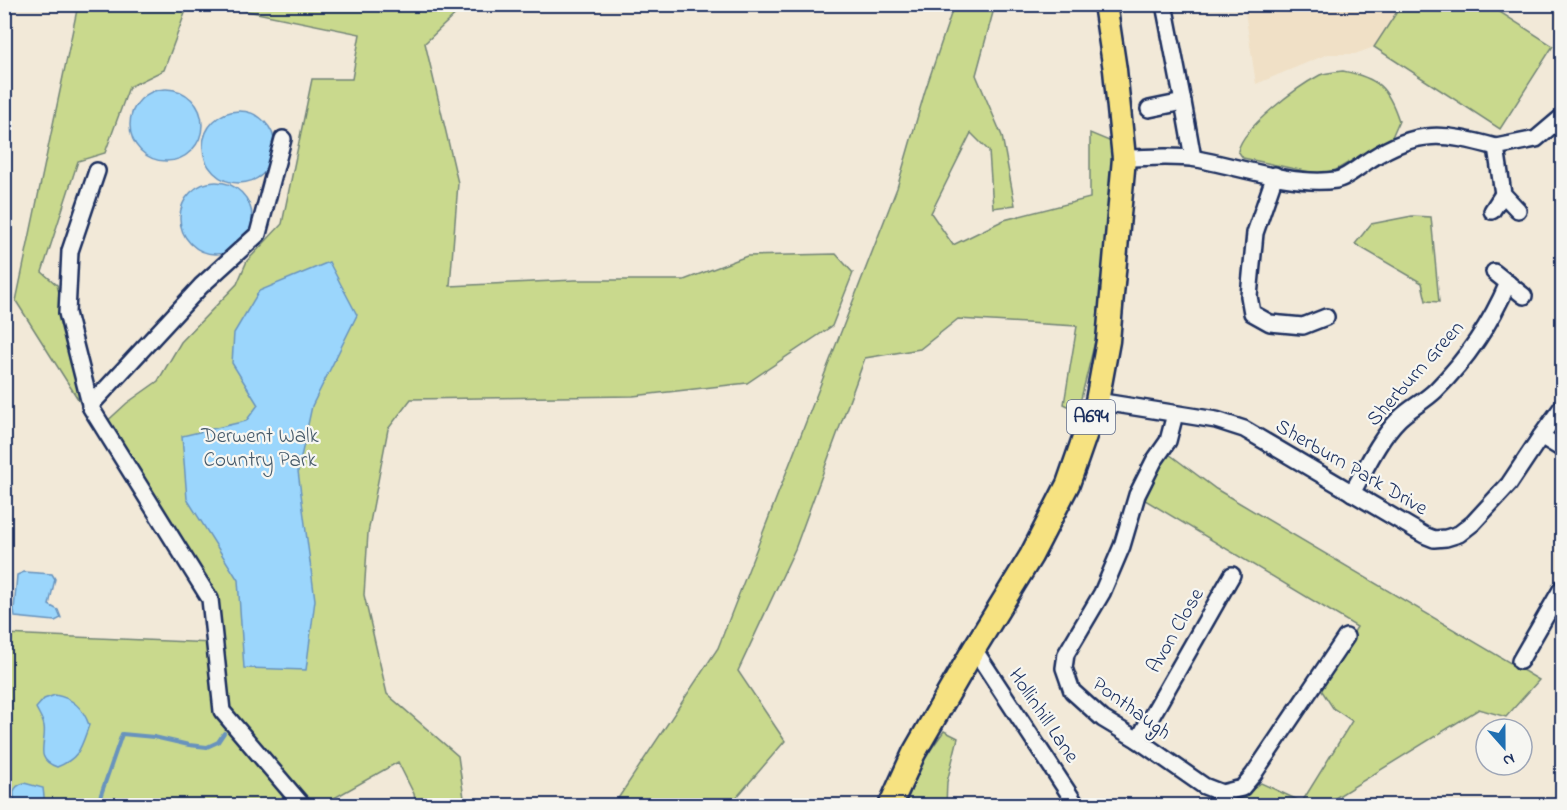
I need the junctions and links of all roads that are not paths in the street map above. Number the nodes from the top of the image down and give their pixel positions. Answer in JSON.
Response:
{"nodes":[{"id":1,"x":1105,"y":4,"type":"edge"},
{"id":2,"x":1164,"y":4,"type":"edge"},
{"id":3,"x":1183,"y":102,"type":"junction"},
{"id":4,"x":1149,"y":109,"type":"dead end"},
{"id":5,"x":1563,"y":117,"type":"edge"},
{"id":6,"x":284,"y":139,"type":"dead end"},
{"id":7,"x":1496,"y":147,"type":"junction"},
{"id":8,"x":1124,"y":158,"type":"junction"},
{"id":9,"x":1193,"y":159,"type":"junction"},
{"id":10,"x":97,"y":171,"type":"dead end"},
{"id":11,"x":1275,"y":175,"type":"junction"},
{"id":12,"x":1503,"y":194,"type":"junction"},
{"id":13,"x":1518,"y":210,"type":"dead end"},
{"id":14,"x":1492,"y":211,"type":"dead end"},
{"id":15,"x":1494,"y":272,"type":"dead end"},
{"id":16,"x":1508,"y":283,"type":"junction"},
{"id":17,"x":1524,"y":296,"type":"dead end"},
{"id":18,"x":1326,"y":317,"type":"dead end"},
{"id":19,"x":1097,"y":401,"type":"junction"},
{"id":20,"x":90,"y":406,"type":"junction"},
{"id":21,"x":1563,"y":407,"type":"edge"},
{"id":22,"x":1175,"y":414,"type":"junction"},
{"id":23,"x":1541,"y":435,"type":"junction"},
{"id":24,"x":1563,"y":449,"type":"edge"},
{"id":25,"x":1352,"y":493,"type":"junction"},
{"id":26,"x":1232,"y":575,"type":"dead end"},
{"id":27,"x":1563,"y":588,"type":"edge"},
{"id":28,"x":1346,"y":638,"type":"dead end"},
{"id":29,"x":974,"y":649,"type":"junction"},
{"id":30,"x":1520,"y":661,"type":"dead end"},
{"id":31,"x":1138,"y":740,"type":"junction"},
{"id":32,"x":303,"y":806,"type":"edge"},
{"id":33,"x":890,"y":806,"type":"edge"},
{"id":34,"x":1077,"y":806,"type":"edge"}],
"edges":[{"from":1,"to":8,"type":"main road","number":"A694"},
{"from":2,"to":3,"type":"street"},
{"from":3,"to":4,"type":"street"},
{"from":3,"to":9,"type":"street"},
{"from":5,"to":7,"type":"street"},
{"from":6,"to":20,"type":"street"},
{"from":7,"to":11,"type":"street"},
{"from":7,"to":12,"type":"street"},
{"from":8,"to":9,"type":"street"},
{"from":8,"to":19,"type":"main road","number":"A694"},
{"from":9,"to":11,"type":"street"},
{"from":10,"to":20,"type":"street"},
{"from":11,"to":18,"type":"street"},
{"from":12,"to":13,"type":"street"},
{"from":12,"to":14,"type":"street"},
{"from":15,"to":16,"type":"street"},
{"from":16,"to":17,"type":"street"},
{"from":16,"to":25,"type":"street","name":"Sherburn Green"},
{"from":19,"to":22,"type":"street","name":"Sherburn Park Drive"},
{"from":19,"to":29,"type":"main road","number":"A694"},
{"from":20,"to":32,"type":"street"},
{"from":21,"to":23,"type":"street","name":"Sherburn Park Drive"},
{"from":22,"to":25,"type":"street","name":"Sherburn Park Drive"},
{"from":22,"to":31,"type":"street","name":"Ponthaugh"},
{"from":23,"to":24,"type":"street"},
{"from":23,"to":25,"type":"street","name":"Sherburn Park Drive"},
{"from":26,"to":31,"type":"street","name":"Avon Close"},
{"from":27,"to":30,"type":"street"},
{"from":28,"to":31,"type":"street","name":"Ponthaugh"},
{"from":29,"to":33,"type":"main road","number":"A694"},
{"from":29,"to":34,"type":"street","name":"Hollinhill Lane"}]}
